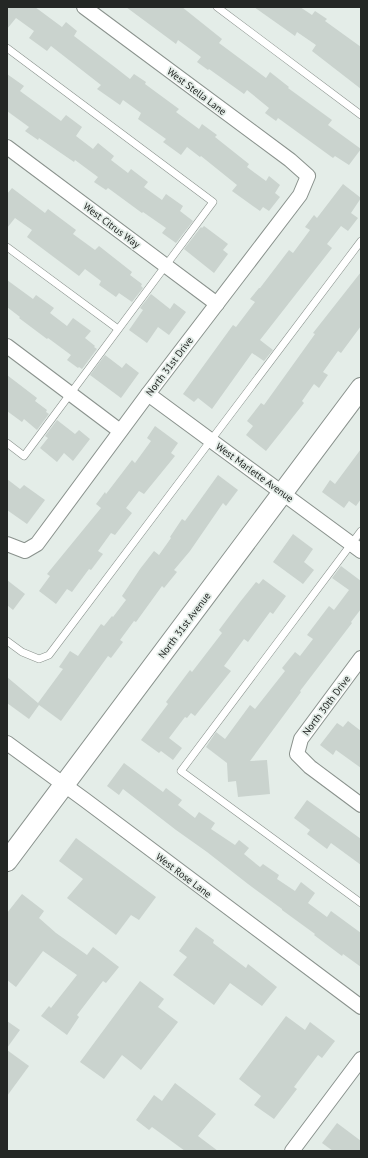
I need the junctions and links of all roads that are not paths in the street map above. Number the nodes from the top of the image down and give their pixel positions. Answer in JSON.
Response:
{"nodes":[{"id":1,"x":84,"y":7,"type":"edge"},
{"id":2,"x":217,"y":7,"type":"edge"},
{"id":3,"x":7,"y":48,"type":"edge"},
{"id":4,"x":361,"y":115,"type":"edge"},
{"id":5,"x":7,"y":147,"type":"edge"},
{"id":6,"x":308,"y":176,"type":"joint"},
{"id":7,"x":361,"y":240,"type":"edge"},
{"id":8,"x":7,"y":247,"type":"edge"},
{"id":9,"x":166,"y":266,"type":"junction"},
{"id":10,"x":217,"y":304,"type":"junction"},
{"id":11,"x":118,"y":329,"type":"junction"},
{"id":12,"x":7,"y":346,"type":"edge"},
{"id":13,"x":361,"y":388,"type":"edge"},
{"id":14,"x":71,"y":394,"type":"junction"},
{"id":15,"x":148,"y":394,"type":"junction"},
{"id":16,"x":120,"y":431,"type":"junction"},
{"id":17,"x":211,"y":440,"type":"junction"},
{"id":18,"x":7,"y":443,"type":"edge"},
{"id":19,"x":283,"y":493,"type":"junction"},
{"id":20,"x":361,"y":531,"type":"edge"},
{"id":21,"x":7,"y":544,"type":"edge"},
{"id":22,"x":356,"y":547,"type":"edge"},
{"id":23,"x":7,"y":641,"type":"edge"},
{"id":24,"x":361,"y":658,"type":"edge"},
{"id":25,"x":7,"y":743,"type":"edge"},
{"id":26,"x":65,"y":785,"type":"junction"},
{"id":27,"x":361,"y":805,"type":"edge"},
{"id":28,"x":7,"y":861,"type":"edge"},
{"id":29,"x":361,"y":903,"type":"edge"},
{"id":30,"x":361,"y":1007,"type":"edge"},
{"id":31,"x":361,"y":1060,"type":"edge"},
{"id":32,"x":292,"y":1151,"type":"edge"}],
"edges":[{"from":1,"to":6,"type":"street","name":"West Stella Lane"},
{"from":2,"to":4,"type":"lane"},
{"from":3,"to":9,"type":"lane"},
{"from":5,"to":9,"type":"street","name":"West Citrus Way"},
{"from":6,"to":10,"type":"street","name":"North 31st Drive"},
{"from":7,"to":17,"type":"lane"},
{"from":8,"to":11,"type":"lane"},
{"from":9,"to":10,"type":"street","name":"West Citrus Way"},
{"from":9,"to":11,"type":"lane"},
{"from":10,"to":15,"type":"street","name":"North 31st Drive"},
{"from":11,"to":14,"type":"lane"},
{"from":12,"to":14,"type":"street"},
{"from":13,"to":19,"type":"street","name":"North 31st Avenue"},
{"from":14,"to":16,"type":"street"},
{"from":14,"to":18,"type":"lane"},
{"from":15,"to":16,"type":"street","name":"North 31st Drive"},
{"from":15,"to":17,"type":"street","name":"West Marlette Avenue"},
{"from":16,"to":21,"type":"street","name":"North 31st Drive"},
{"from":17,"to":19,"type":"street","name":"West Marlette Avenue"},
{"from":17,"to":23,"type":"lane"},
{"from":19,"to":22,"type":"street","name":"West Marlette Avenue"},
{"from":19,"to":26,"type":"street","name":"North 31st Avenue"},
{"from":20,"to":22,"type":"lane"},
{"from":22,"to":29,"type":"lane"},
{"from":24,"to":27,"type":"street","name":"North 30th Drive"},
{"from":25,"to":26,"type":"street","name":"West Rose Lane"},
{"from":26,"to":28,"type":"street","name":"North 31st Avenue"},
{"from":26,"to":30,"type":"street","name":"West Rose Lane"},
{"from":31,"to":32,"type":"street"}]}
